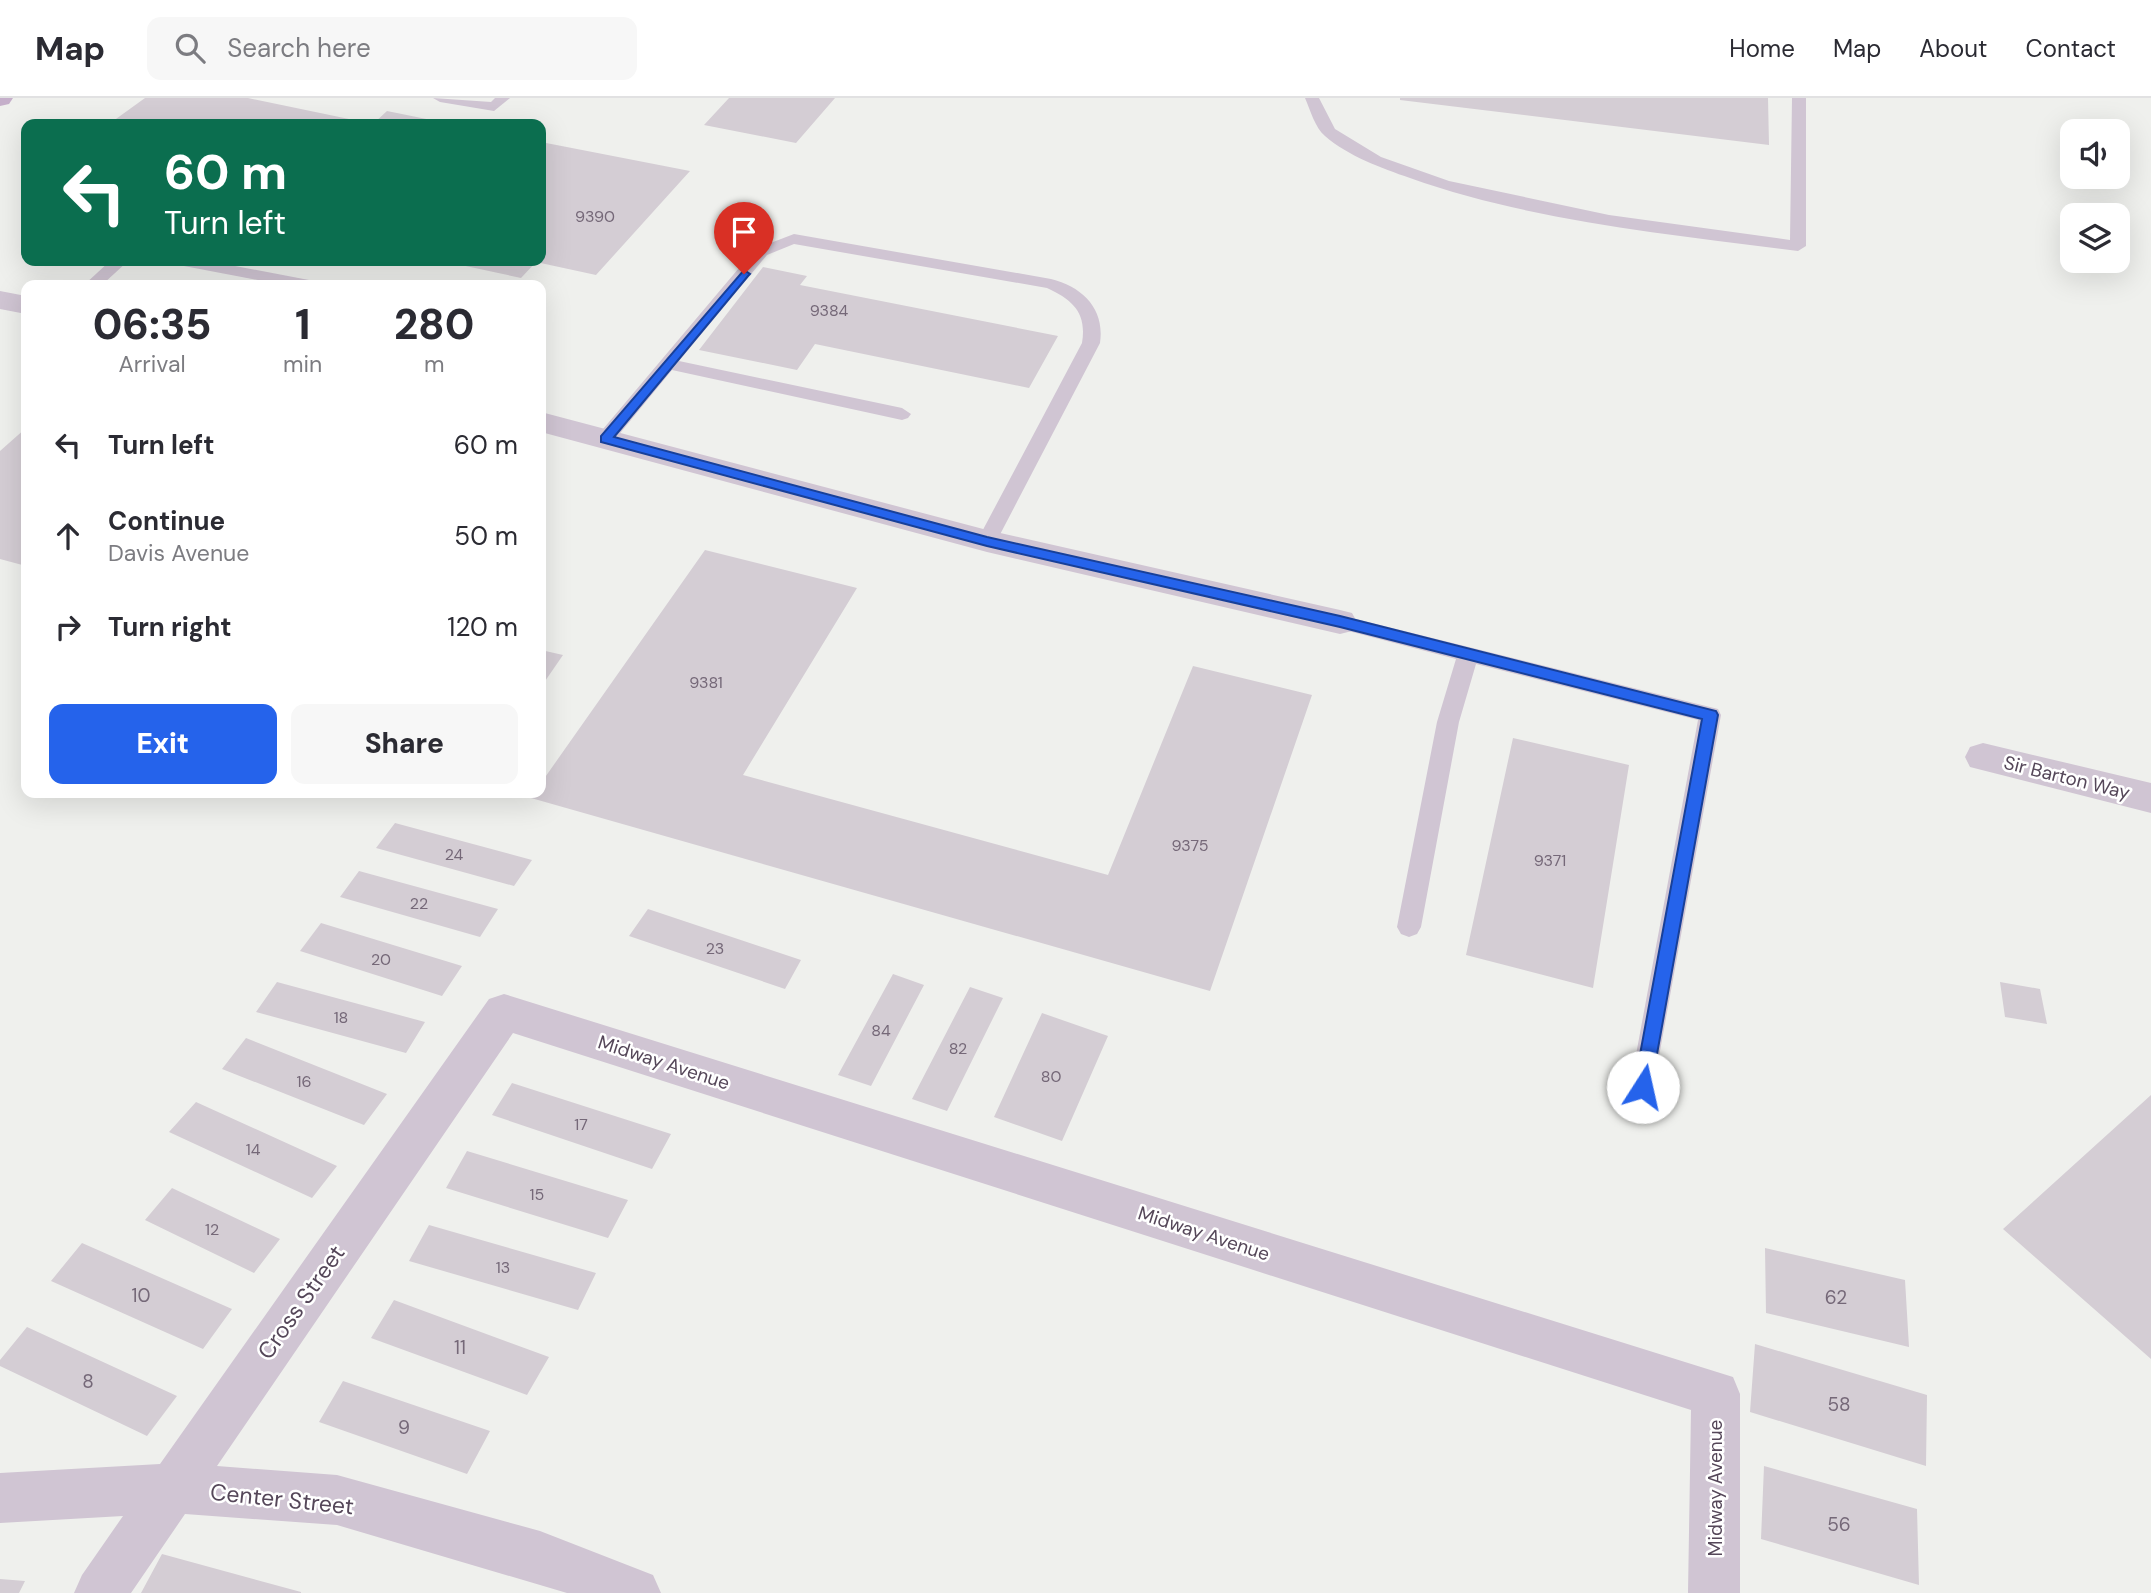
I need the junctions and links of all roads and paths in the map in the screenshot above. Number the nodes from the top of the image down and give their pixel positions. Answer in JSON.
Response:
{"nodes":[{"id":1,"x":440,"y":98,"type":"edge"},
{"id":2,"x":503,"y":98,"type":"edge"},
{"id":3,"x":1312,"y":98,"type":"edge"},
{"id":4,"x":1798,"y":98,"type":"edge"},
{"id":5,"x":114,"y":266,"type":"edge"},
{"id":6,"x":210,"y":266,"type":"edge"},
{"id":7,"x":98,"y":280,"type":"edge"},
{"id":8,"x":283,"y":280,"type":"edge"},
{"id":9,"x":0,"y":300,"type":"edge"},
{"id":10,"x":21,"y":304,"type":"edge"},
{"id":11,"x":668,"y":364,"type":"junction"},
{"id":12,"x":902,"y":414,"type":"dead end"},
{"id":13,"x":546,"y":423,"type":"edge"},
{"id":14,"x":605,"y":439,"type":"junction"},
{"id":15,"x":987,"y":541,"type":"junction"},
{"id":16,"x":1340,"y":621,"type":"joint"},
{"id":17,"x":1468,"y":654,"type":"junction"},
{"id":18,"x":1983,"y":757,"type":"dead end"},
{"id":19,"x":2151,"y":798,"type":"edge"},
{"id":20,"x":1409,"y":926,"type":"dead end"},
{"id":21,"x":504,"y":1012,"type":"joint"},
{"id":22,"x":1643,"y":1087,"type":"dead end"},
{"id":23,"x":171,"y":1488,"type":"junction"},
{"id":24,"x":0,"y":1498,"type":"edge"},
{"id":25,"x":100,"y":1593,"type":"edge"},
{"id":26,"x":635,"y":1593,"type":"edge"},
{"id":27,"x":1714,"y":1593,"type":"edge"}],
"edges":[{"from":1,"to":2,"type":"lane"},
{"from":3,"to":4,"type":"lane"},
{"from":5,"to":7,"type":"lane"},
{"from":6,"to":8,"type":"lane"},
{"from":9,"to":10,"type":"street"},
{"from":11,"to":12,"type":"lane"},
{"from":11,"to":14,"type":"lane"},
{"from":11,"to":15,"type":"lane"},
{"from":13,"to":14,"type":"street"},
{"from":14,"to":15,"type":"street"},
{"from":15,"to":16,"type":"street"},
{"from":16,"to":17,"type":"lane"},
{"from":17,"to":20,"type":"lane"},
{"from":17,"to":22,"type":"lane"},
{"from":18,"to":19,"type":"street","name":"Sir Barton Way"},
{"from":21,"to":23,"type":"street","name":"Cross Street"},
{"from":21,"to":27,"type":"street","name":"Midway Avenue"},
{"from":23,"to":24,"type":"street","name":"Center Street"},
{"from":23,"to":25,"type":"street","name":"Cross Street"},
{"from":23,"to":26,"type":"street","name":"Center Street"}]}
